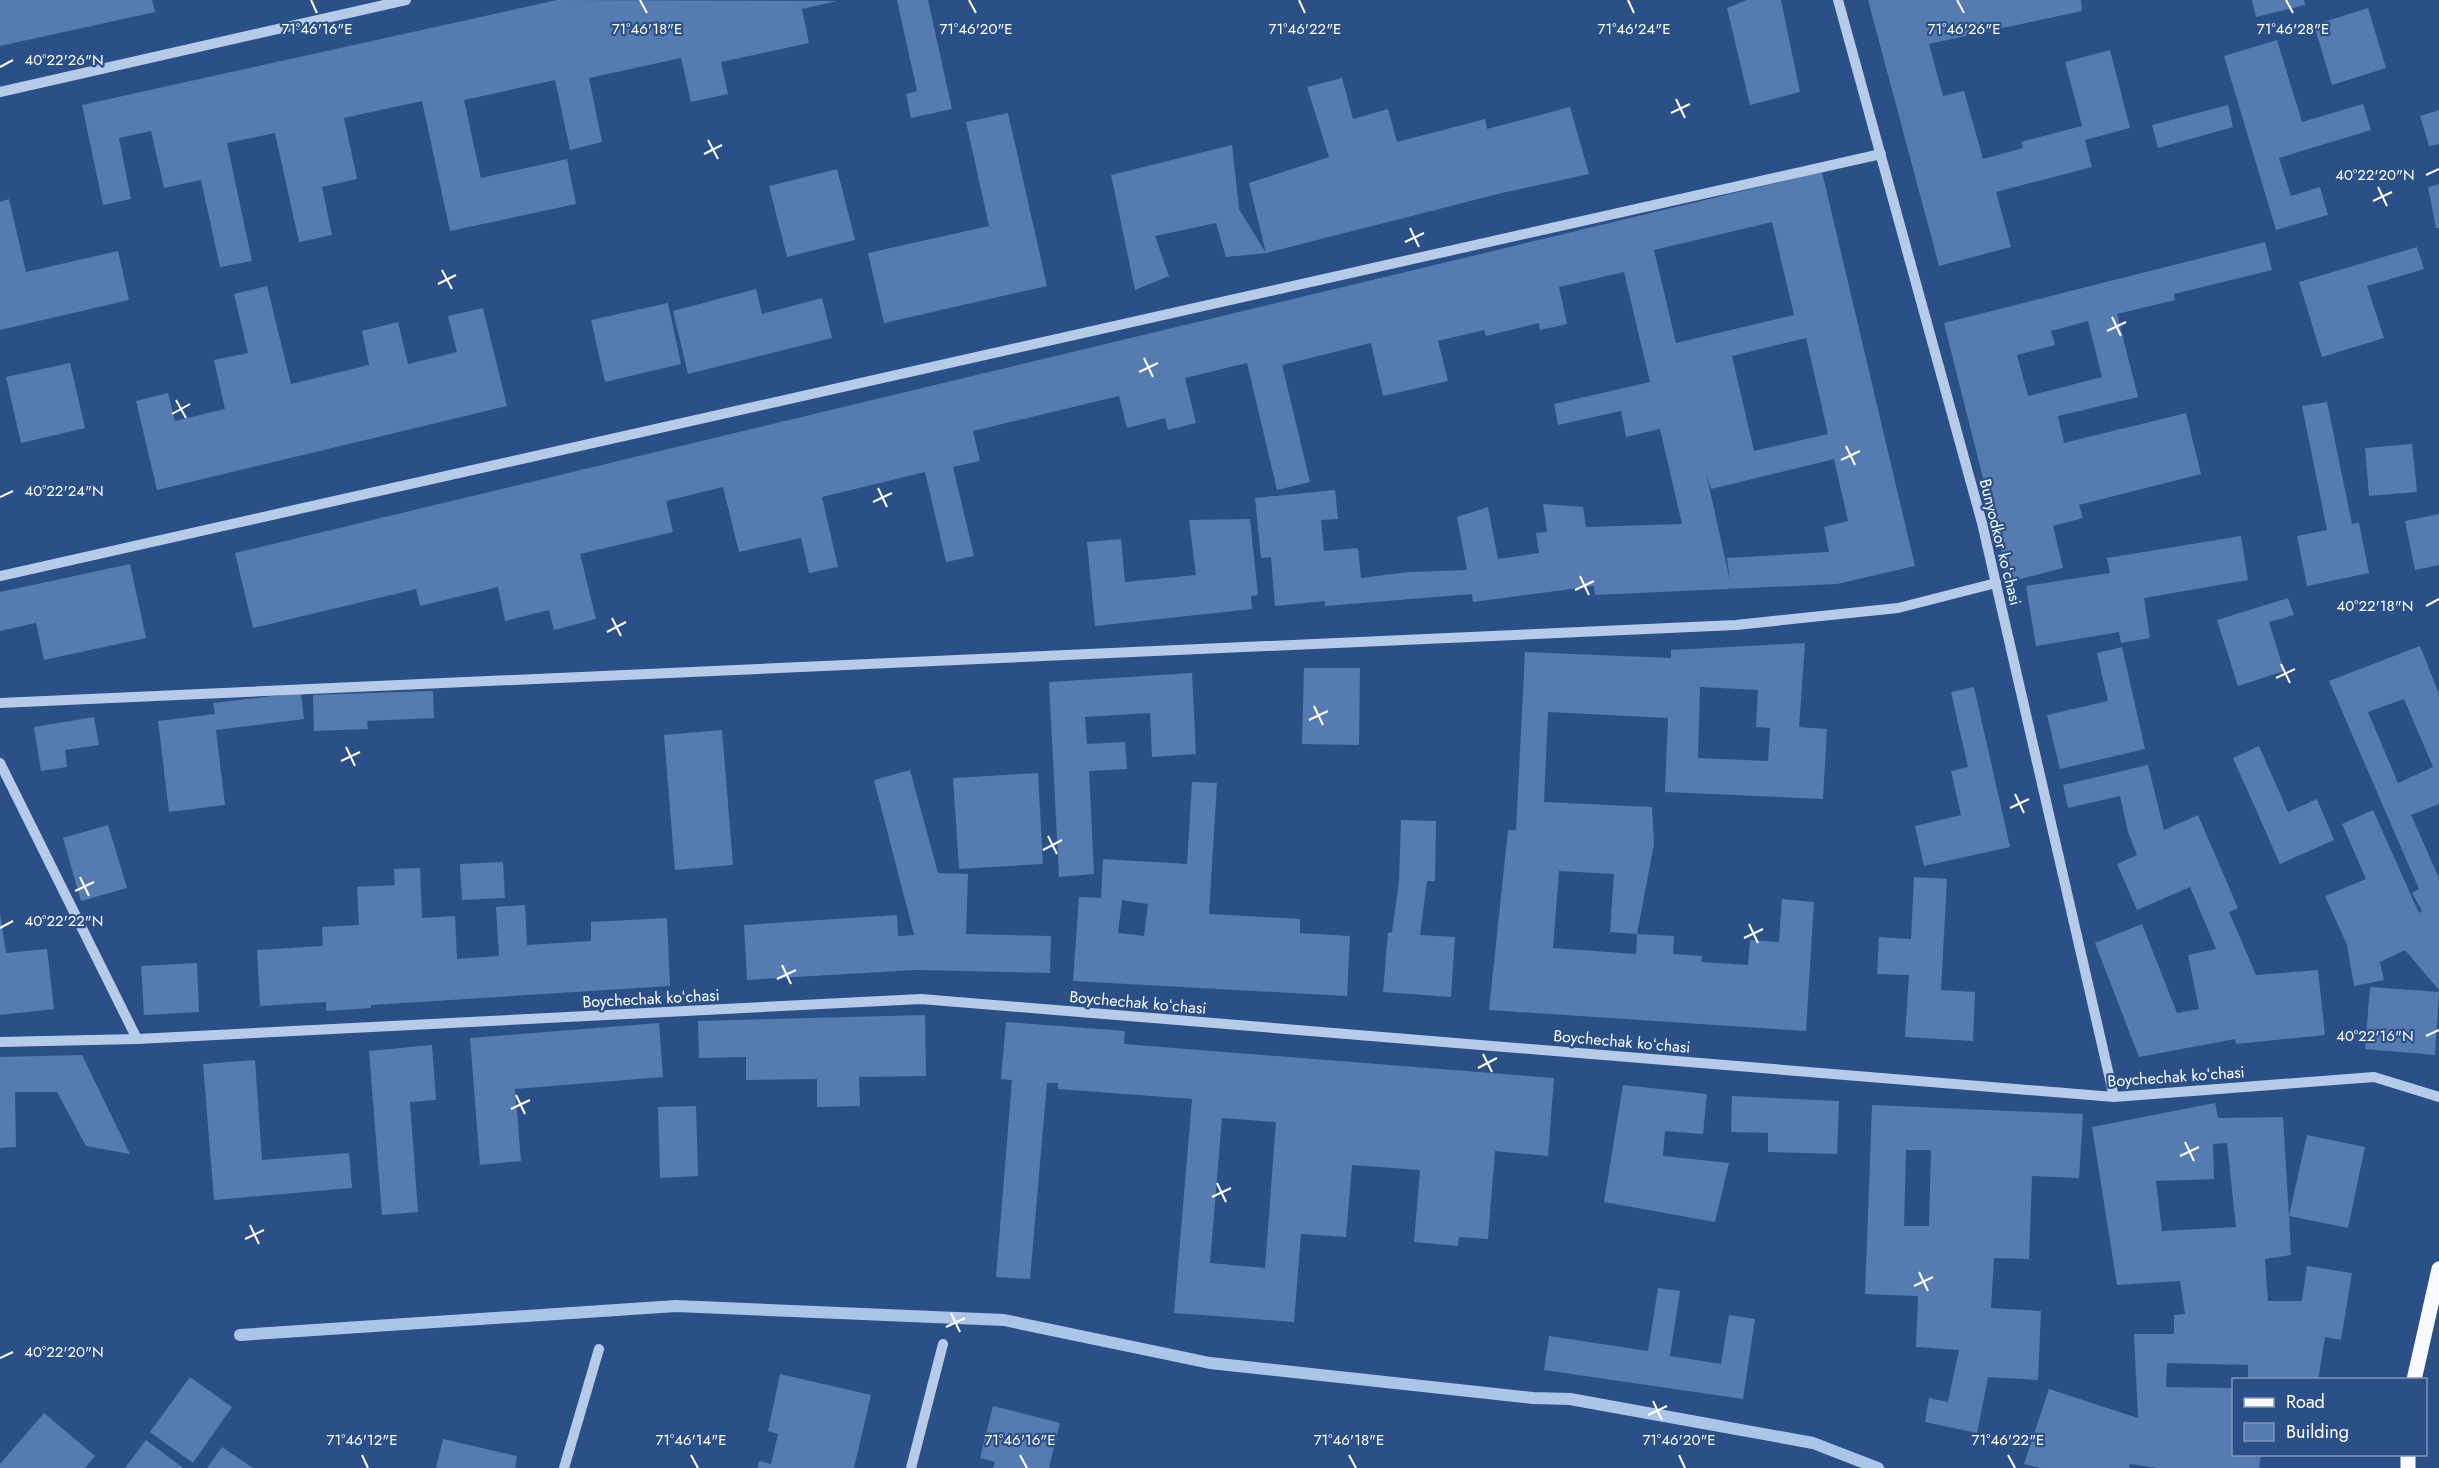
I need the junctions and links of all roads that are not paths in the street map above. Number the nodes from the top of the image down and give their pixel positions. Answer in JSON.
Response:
{"nodes":[{"id":1,"x":406,"y":0,"type":"edge"},
{"id":2,"x":1838,"y":0,"type":"edge"},
{"id":3,"x":0,"y":92,"type":"edge"},
{"id":4,"x":1881,"y":154,"type":"junction"},
{"id":5,"x":0,"y":576,"type":"edge"},
{"id":6,"x":1996,"y":583,"type":"junction"},
{"id":7,"x":0,"y":703,"type":"edge"},
{"id":8,"x":0,"y":763,"type":"edge"},
{"id":9,"x":137,"y":1039,"type":"junction"},
{"id":10,"x":0,"y":1042,"type":"edge"},
{"id":11,"x":2114,"y":1097,"type":"junction"},
{"id":12,"x":2439,"y":1097,"type":"edge"},
{"id":13,"x":2439,"y":1269,"type":"edge"},
{"id":14,"x":943,"y":1344,"type":"dead end"},
{"id":15,"x":599,"y":1349,"type":"dead end"},
{"id":16,"x":2414,"y":1378,"type":"edge"},
{"id":17,"x":564,"y":1468,"type":"edge"},
{"id":18,"x":911,"y":1468,"type":"edge"}],
"edges":[{"from":1,"to":3,"type":"street"},
{"from":2,"to":4,"type":"street","name":"Bunyodkor koʻchasi"},
{"from":4,"to":5,"type":"street"},
{"from":4,"to":6,"type":"street","name":"Bunyodkor koʻchasi"},
{"from":6,"to":7,"type":"street"},
{"from":6,"to":11,"type":"street","name":"Bunyodkor koʻchasi"},
{"from":8,"to":9,"type":"street"},
{"from":9,"to":10,"type":"street","name":"Boychechak koʻchasi"},
{"from":9,"to":11,"type":"street","name":"Boychechak koʻchasi"},
{"from":11,"to":12,"type":"street","name":"Boychechak koʻchasi"},
{"from":13,"to":16,"type":"main road"},
{"from":14,"to":18,"type":"street"},
{"from":15,"to":17,"type":"street"}]}
